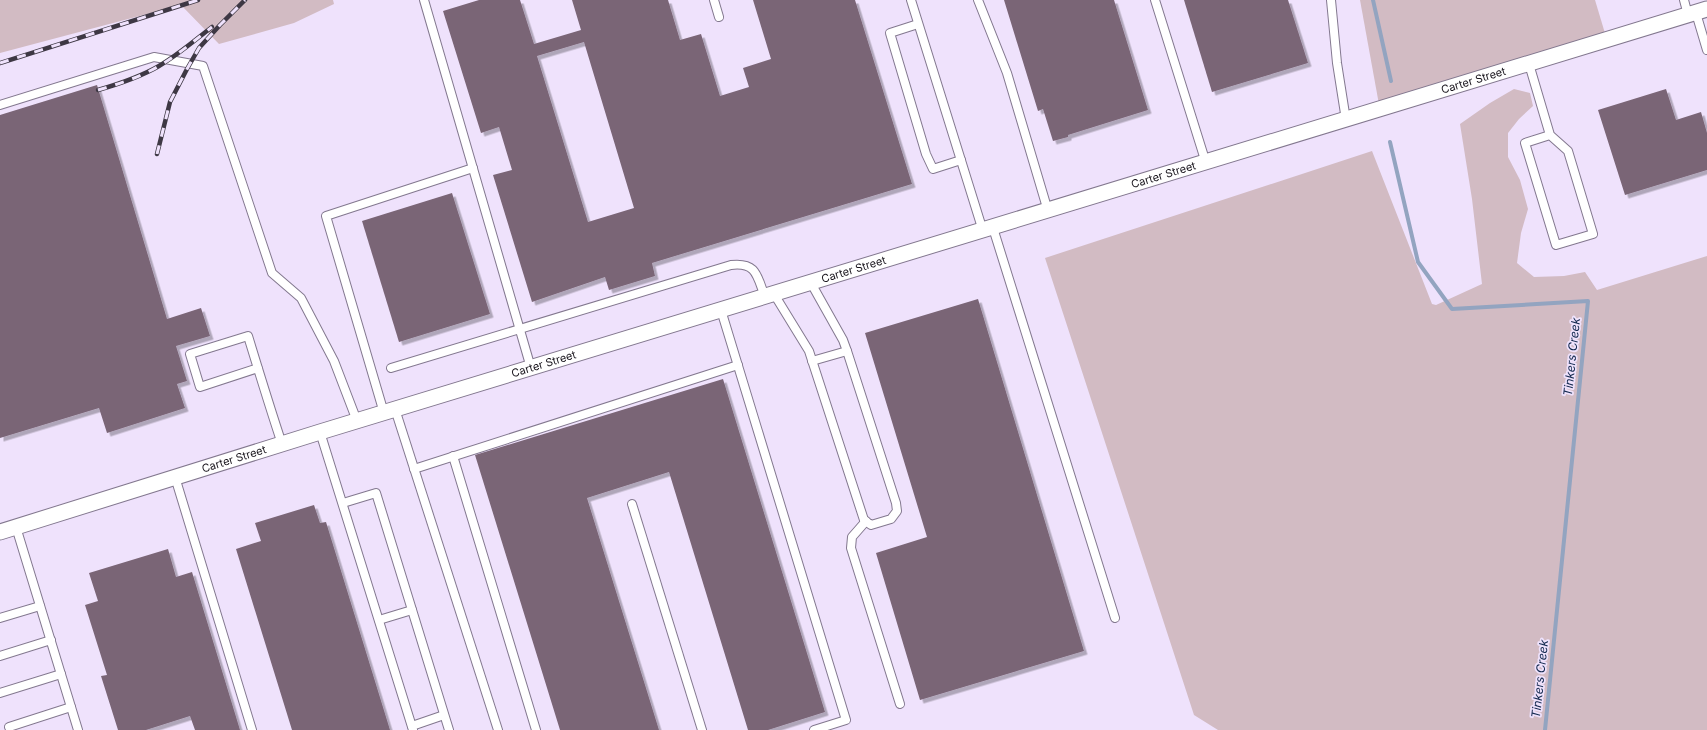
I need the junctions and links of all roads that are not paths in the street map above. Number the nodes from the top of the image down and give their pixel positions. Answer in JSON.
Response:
{"nodes":[{"id":1,"x":424,"y":0,"type":"edge"},
{"id":2,"x":714,"y":0,"type":"edge"},
{"id":3,"x":911,"y":0,"type":"edge"},
{"id":4,"x":978,"y":0,"type":"edge"},
{"id":5,"x":1155,"y":0,"type":"edge"},
{"id":6,"x":1331,"y":0,"type":"edge"},
{"id":7,"x":1684,"y":0,"type":"edge"},
{"id":8,"x":1697,"y":12,"type":"edge"},
{"id":9,"x":719,"y":17,"type":"dead end"},
{"id":10,"x":918,"y":24,"type":"junction"},
{"id":11,"x":1707,"y":50,"type":"edge"},
{"id":12,"x":1529,"y":64,"type":"junction"},
{"id":13,"x":0,"y":105,"type":"edge"},
{"id":14,"x":1346,"y":120,"type":"junction"},
{"id":15,"x":1550,"y":135,"type":"junction"},
{"id":16,"x":960,"y":160,"type":"junction"},
{"id":17,"x":1206,"y":163,"type":"junction"},
{"id":18,"x":473,"y":168,"type":"junction"},
{"id":19,"x":1048,"y":211,"type":"junction"},
{"id":20,"x":988,"y":229,"type":"junction"},
{"id":21,"x":811,"y":283,"type":"junction"},
{"id":22,"x":769,"y":295,"type":"junction"},
{"id":23,"x":721,"y":310,"type":"junction"},
{"id":24,"x":519,"y":328,"type":"junction"},
{"id":25,"x":847,"y":351,"type":"junction"},
{"id":26,"x":812,"y":361,"type":"junction"},
{"id":27,"x":738,"y":365,"type":"junction"},
{"id":28,"x":258,"y":368,"type":"junction"},
{"id":29,"x":391,"y":368,"type":"dead end"},
{"id":30,"x":531,"y":368,"type":"junction"},
{"id":31,"x":389,"y":411,"type":"junction"},
{"id":32,"x":357,"y":421,"type":"junction"},
{"id":33,"x":320,"y":432,"type":"junction"},
{"id":34,"x":282,"y":444,"type":"junction"},
{"id":35,"x":453,"y":456,"type":"junction"},
{"id":36,"x":414,"y":469,"type":"junction"},
{"id":37,"x":175,"y":477,"type":"junction"},
{"id":38,"x":343,"y":503,"type":"junction"},
{"id":39,"x":632,"y":504,"type":"dead end"},
{"id":40,"x":866,"y":521,"type":"junction"},
{"id":41,"x":16,"y":527,"type":"junction"},
{"id":42,"x":0,"y":532,"type":"edge"},
{"id":43,"x":40,"y":606,"type":"junction"},
{"id":44,"x":412,"y":610,"type":"junction"},
{"id":45,"x":0,"y":618,"type":"edge"},
{"id":46,"x":1115,"y":618,"type":"dead end"},
{"id":47,"x":379,"y":620,"type":"junction"},
{"id":48,"x":51,"y":640,"type":"junction"},
{"id":49,"x":0,"y":656,"type":"edge"},
{"id":50,"x":61,"y":674,"type":"junction"},
{"id":51,"x":0,"y":693,"type":"edge"},
{"id":52,"x":900,"y":704,"type":"dead end"},
{"id":53,"x":71,"y":708,"type":"junction"},
{"id":54,"x":444,"y":715,"type":"junction"},
{"id":55,"x":9,"y":726,"type":"dead end"},
{"id":56,"x":412,"y":728,"type":"edge"},
{"id":57,"x":78,"y":730,"type":"edge"},
{"id":58,"x":252,"y":730,"type":"edge"},
{"id":59,"x":449,"y":730,"type":"edge"},
{"id":60,"x":498,"y":730,"type":"edge"},
{"id":61,"x":536,"y":730,"type":"edge"},
{"id":62,"x":702,"y":730,"type":"edge"},
{"id":63,"x":814,"y":730,"type":"edge"}],
"edges":[{"from":1,"to":18,"type":"lane"},
{"from":2,"to":9,"type":"lane"},
{"from":3,"to":10,"type":"lane"},
{"from":4,"to":19,"type":"lane"},
{"from":5,"to":17,"type":"lane"},
{"from":6,"to":14,"type":"lane"},
{"from":7,"to":8,"type":"lane"},
{"from":8,"to":11,"type":"lane"},
{"from":8,"to":12,"type":"street","name":"Carter Street"},
{"from":10,"to":16,"type":"lane"},
{"from":10,"to":16,"type":"lane"},
{"from":12,"to":14,"type":"street","name":"Carter Street"},
{"from":12,"to":15,"type":"lane"},
{"from":13,"to":32,"type":"lane"},
{"from":14,"to":17,"type":"street","name":"Carter Street"},
{"from":15,"to":15,"type":"lane"},
{"from":16,"to":20,"type":"lane"},
{"from":17,"to":19,"type":"street","name":"Carter Street"},
{"from":18,"to":24,"type":"lane"},
{"from":18,"to":31,"type":"lane"},
{"from":19,"to":20,"type":"street","name":"Carter Street"},
{"from":20,"to":21,"type":"street","name":"Carter Street"},
{"from":20,"to":46,"type":"lane"},
{"from":21,"to":22,"type":"street","name":"Carter Street"},
{"from":21,"to":25,"type":"lane"},
{"from":22,"to":23,"type":"street","name":"Carter Street"},
{"from":22,"to":24,"type":"lane"},
{"from":22,"to":26,"type":"lane"},
{"from":23,"to":27,"type":"lane"},
{"from":23,"to":30,"type":"street","name":"Carter Street"},
{"from":24,"to":29,"type":"lane"},
{"from":24,"to":30,"type":"lane"},
{"from":25,"to":26,"type":"lane"},
{"from":25,"to":40,"type":"lane"},
{"from":26,"to":40,"type":"lane"},
{"from":27,"to":35,"type":"lane"},
{"from":27,"to":63,"type":"lane"},
{"from":28,"to":28,"type":"lane"},
{"from":28,"to":34,"type":"lane"},
{"from":30,"to":31,"type":"street","name":"Carter Street"},
{"from":31,"to":32,"type":"street","name":"Carter Street"},
{"from":31,"to":36,"type":"lane"},
{"from":32,"to":33,"type":"street","name":"Carter Street"},
{"from":33,"to":34,"type":"street","name":"Carter Street"},
{"from":33,"to":38,"type":"lane"},
{"from":34,"to":37,"type":"street","name":"Carter Street"},
{"from":35,"to":36,"type":"lane"},
{"from":35,"to":61,"type":"lane"},
{"from":36,"to":60,"type":"lane"},
{"from":37,"to":41,"type":"street","name":"Carter Street"},
{"from":37,"to":58,"type":"lane"},
{"from":38,"to":44,"type":"lane"},
{"from":38,"to":47,"type":"lane"},
{"from":39,"to":62,"type":"lane"},
{"from":40,"to":52,"type":"lane"},
{"from":41,"to":42,"type":"street","name":"Carter Street"},
{"from":41,"to":43,"type":"lane"},
{"from":43,"to":45,"type":"lane"},
{"from":43,"to":48,"type":"lane"},
{"from":44,"to":47,"type":"lane"},
{"from":44,"to":54,"type":"lane"},
{"from":47,"to":56,"type":"lane"},
{"from":48,"to":49,"type":"lane"},
{"from":48,"to":50,"type":"lane"},
{"from":50,"to":51,"type":"lane"},
{"from":50,"to":53,"type":"lane"},
{"from":53,"to":55,"type":"lane"},
{"from":53,"to":57,"type":"lane"},
{"from":54,"to":56,"type":"lane"},
{"from":54,"to":59,"type":"lane"}]}
